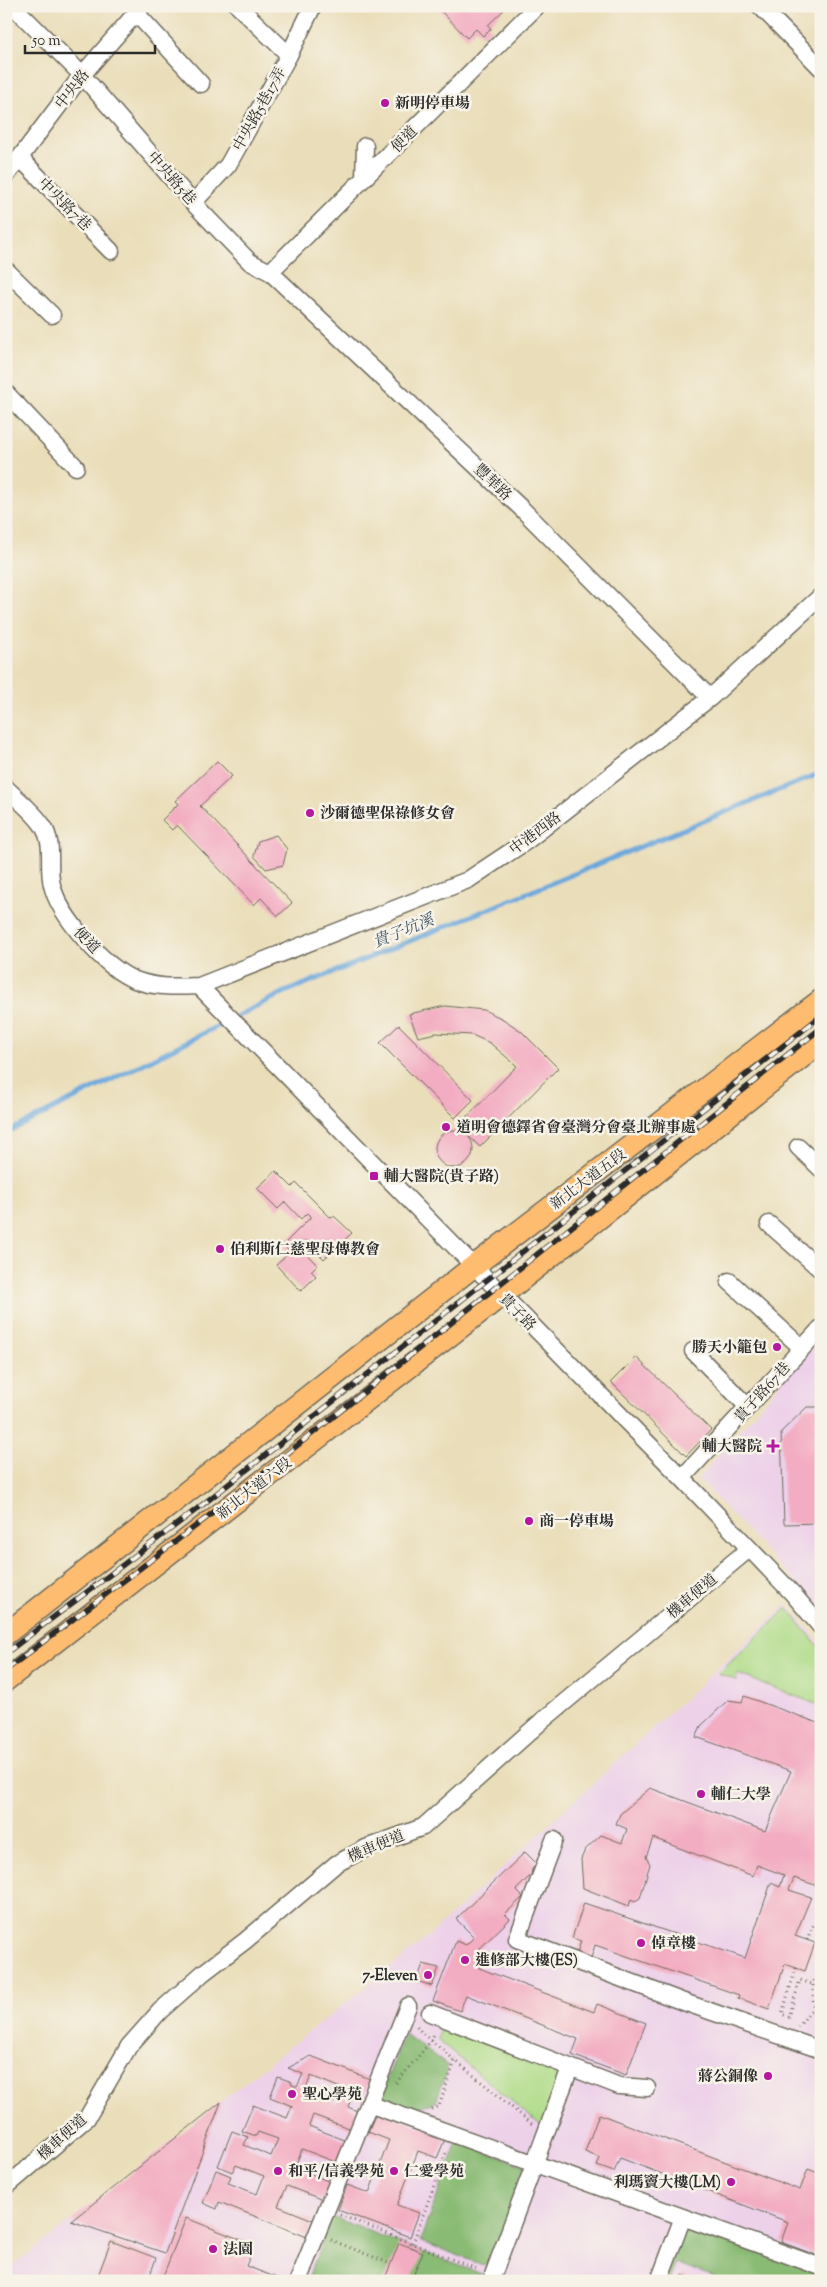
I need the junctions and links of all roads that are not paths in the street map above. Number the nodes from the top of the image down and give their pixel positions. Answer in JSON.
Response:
{"nodes":[{"id":1,"x":13,"y":6,"type":"edge"},
{"id":2,"x":238,"y":6,"type":"edge"},
{"id":3,"x":313,"y":6,"type":"edge"},
{"id":4,"x":537,"y":6,"type":"edge"},
{"id":5,"x":760,"y":6,"type":"edge"},
{"id":6,"x":139,"y":10,"type":"edge"},
{"id":7,"x":289,"y":55,"type":"junction"},
{"id":8,"x":821,"y":68,"type":"edge"},
{"id":9,"x":82,"y":76,"type":"junction"},
{"id":10,"x":201,"y":84,"type":"dead end"},
{"id":11,"x":366,"y":146,"type":"dead end"},
{"id":12,"x":20,"y":158,"type":"junction"},
{"id":13,"x":6,"y":176,"type":"edge"},
{"id":14,"x":364,"y":178,"type":"junction"},
{"id":15,"x":193,"y":203,"type":"junction"},
{"id":16,"x":111,"y":251,"type":"dead end"},
{"id":17,"x":6,"y":270,"type":"edge"},
{"id":18,"x":270,"y":272,"type":"junction"},
{"id":19,"x":52,"y":315,"type":"dead end"},
{"id":20,"x":10,"y":404,"type":"edge"},
{"id":21,"x":76,"y":467,"type":"dead end"},
{"id":22,"x":821,"y":596,"type":"edge"},
{"id":23,"x":710,"y":698,"type":"junction"},
{"id":24,"x":6,"y":788,"type":"edge"},
{"id":25,"x":199,"y":986,"type":"junction"},
{"id":26,"x":821,"y":1000,"type":"edge"},
{"id":27,"x":821,"y":1042,"type":"edge"},
{"id":28,"x":798,"y":1147,"type":"dead end"},
{"id":29,"x":821,"y":1169,"type":"edge"},
{"id":30,"x":769,"y":1224,"type":"dead end"},
{"id":31,"x":474,"y":1266,"type":"junction"},
{"id":32,"x":821,"y":1270,"type":"edge"},
{"id":33,"x":728,"y":1281,"type":"dead end"},
{"id":34,"x":502,"y":1295,"type":"junction"},
{"id":35,"x":821,"y":1328,"type":"edge"},
{"id":36,"x":802,"y":1348,"type":"junction"},
{"id":37,"x":693,"y":1351,"type":"dead end"},
{"id":38,"x":748,"y":1407,"type":"junction"},
{"id":39,"x":682,"y":1478,"type":"junction"},
{"id":40,"x":749,"y":1549,"type":"junction"},
{"id":41,"x":821,"y":1627,"type":"edge"},
{"id":42,"x":6,"y":1634,"type":"edge"},
{"id":43,"x":6,"y":1680,"type":"edge"},
{"id":44,"x":554,"y":1840,"type":"dead end"},
{"id":45,"x":408,"y":2006,"type":"road end"},
{"id":46,"x":430,"y":2014,"type":"dead end"},
{"id":47,"x":821,"y":2050,"type":"edge"},
{"id":48,"x":570,"y":2068,"type":"junction"},
{"id":49,"x":647,"y":2088,"type":"dead end"},
{"id":50,"x":373,"y":2105,"type":"junction"},
{"id":51,"x":534,"y":2164,"type":"junction"},
{"id":52,"x":6,"y":2187,"type":"edge"},
{"id":53,"x":682,"y":2217,"type":"junction"},
{"id":54,"x":821,"y":2267,"type":"edge"},
{"id":55,"x":493,"y":2276,"type":"road end"},
{"id":56,"x":298,"y":2281,"type":"edge"},
{"id":57,"x":659,"y":2281,"type":"edge"}],
"edges":[{"from":1,"to":9,"type":"street","name":"中央路5巷"},
{"from":2,"to":7,"type":"street"},
{"from":3,"to":7,"type":"street","name":"中央路5巷17弄"},
{"from":4,"to":14,"type":"street","name":"便道"},
{"from":5,"to":8,"type":"street"},
{"from":6,"to":9,"type":"street","name":"中央路"},
{"from":6,"to":10,"type":"street"},
{"from":7,"to":15,"type":"street","name":"中央路5巷17弄"},
{"from":9,"to":12,"type":"street","name":"中央路"},
{"from":9,"to":15,"type":"street","name":"中央路5巷"},
{"from":11,"to":14,"type":"street"},
{"from":12,"to":13,"type":"street","name":"中央路"},
{"from":12,"to":16,"type":"street","name":"中央路7巷"},
{"from":14,"to":18,"type":"street","name":"便道"},
{"from":15,"to":18,"type":"street","name":"中央路5巷"},
{"from":17,"to":19,"type":"street"},
{"from":18,"to":23,"type":"street","name":"豐華路"},
{"from":20,"to":21,"type":"street"},
{"from":22,"to":23,"type":"street","name":"中港西路"},
{"from":23,"to":25,"type":"street","name":"中港西路"},
{"from":24,"to":25,"type":"street","name":"便道"},
{"from":25,"to":31,"type":"street","name":"貴子路"},
{"from":26,"to":31,"type":"main road","name":"新北大道五段"},
{"from":27,"to":34,"type":"main road"},
{"from":28,"to":29,"type":"street"},
{"from":30,"to":32,"type":"street"},
{"from":31,"to":34,"type":"street","name":"貴子路"},
{"from":31,"to":42,"type":"main road"},
{"from":33,"to":36,"type":"street"},
{"from":34,"to":39,"type":"street","name":"貴子路"},
{"from":34,"to":43,"type":"main road","name":"新北大道六段"},
{"from":35,"to":36,"type":"street","name":"貴子路67巷"},
{"from":36,"to":38,"type":"street","name":"貴子路67巷"},
{"from":37,"to":38,"type":"street"},
{"from":38,"to":39,"type":"street","name":"貴子路67巷"},
{"from":39,"to":40,"type":"street","name":"貴子路"},
{"from":40,"to":41,"type":"street","name":"貴子路"},
{"from":40,"to":52,"type":"street","name":"機車便道"},
{"from":44,"to":47,"type":"street"},
{"from":45,"to":50,"type":"street"},
{"from":46,"to":48,"type":"street"},
{"from":48,"to":49,"type":"street"},
{"from":48,"to":51,"type":"street"},
{"from":50,"to":51,"type":"street"},
{"from":50,"to":56,"type":"street"},
{"from":51,"to":53,"type":"street"},
{"from":51,"to":55,"type":"street"},
{"from":53,"to":54,"type":"street"},
{"from":53,"to":57,"type":"street"}]}
